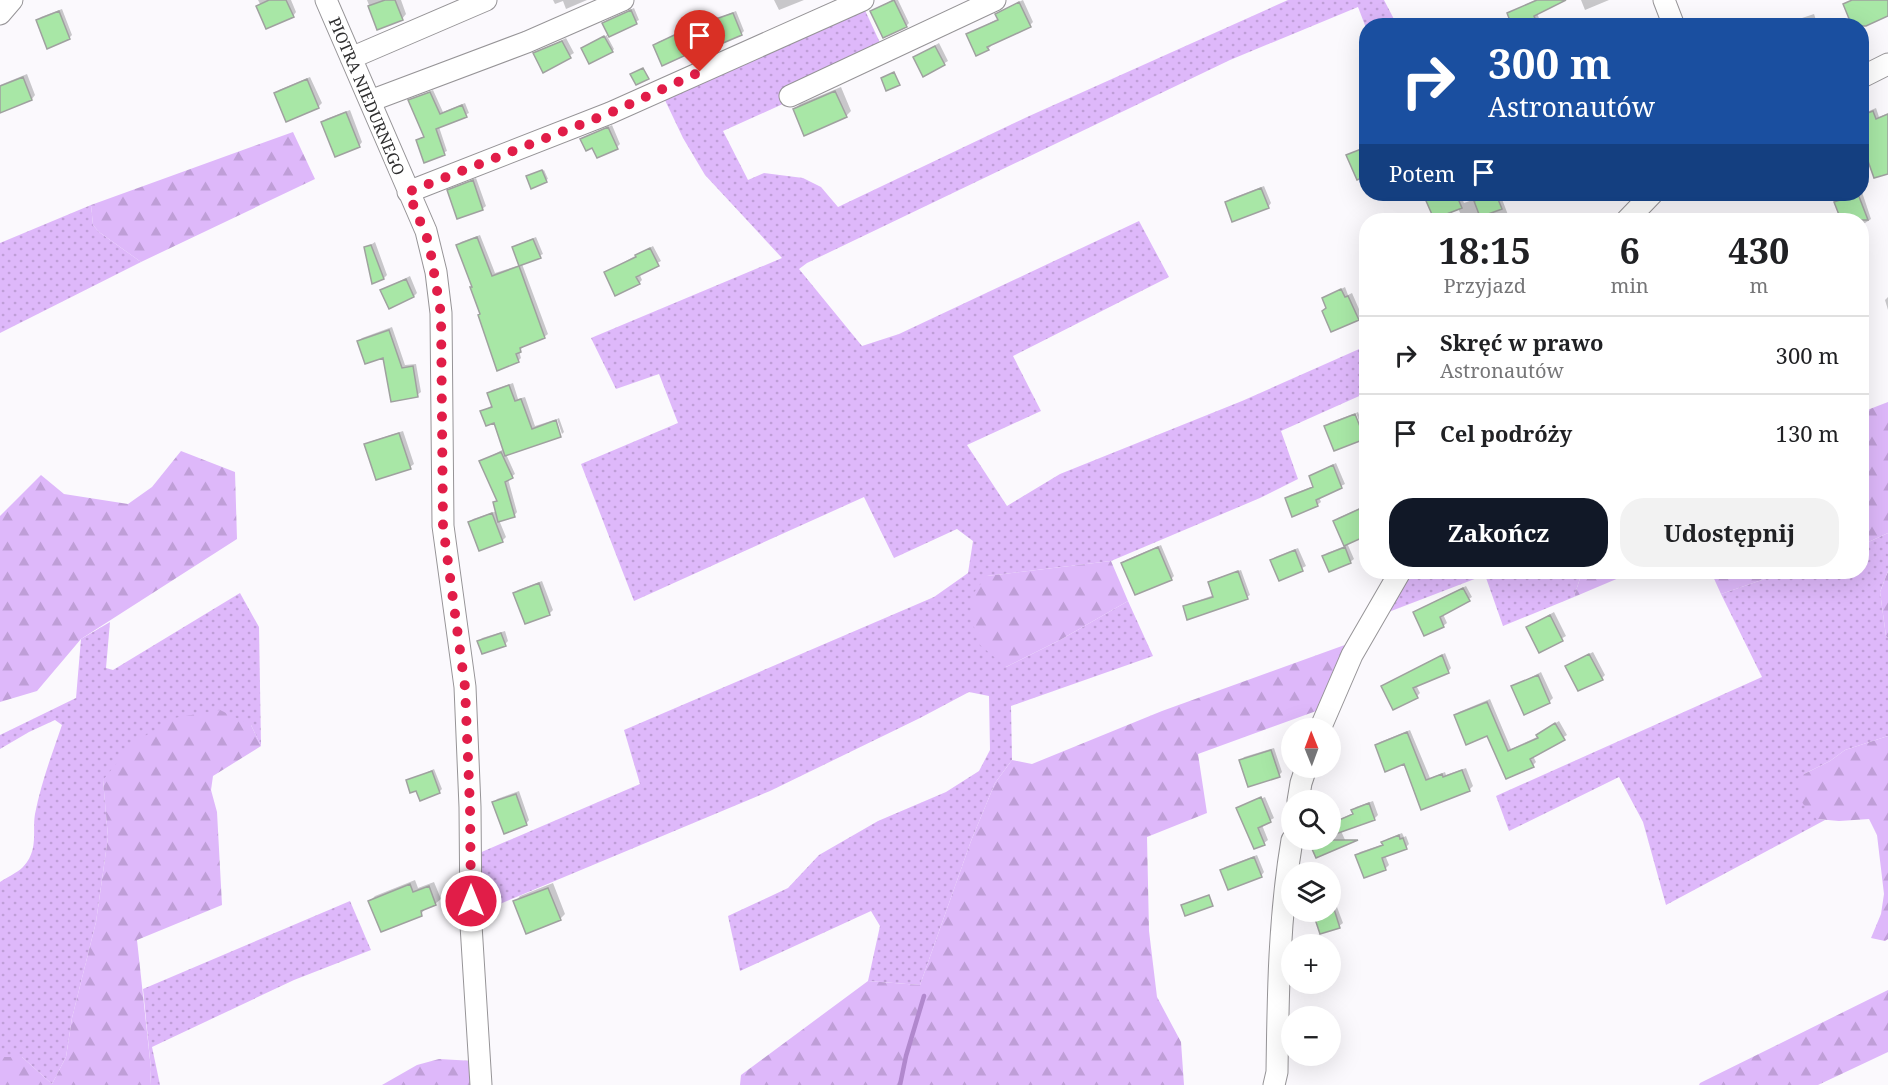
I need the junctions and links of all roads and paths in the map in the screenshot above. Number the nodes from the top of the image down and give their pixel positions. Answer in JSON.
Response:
{"nodes":[{"id":1,"x":12,"y":0,"type":"edge"},
{"id":2,"x":327,"y":0,"type":"edge"},
{"id":3,"x":486,"y":0,"type":"edge"},
{"id":4,"x":623,"y":0,"type":"edge"},
{"id":5,"x":863,"y":0,"type":"edge"},
{"id":6,"x":995,"y":0,"type":"edge"},
{"id":7,"x":1664,"y":0,"type":"edge"},
{"id":8,"x":0,"y":14,"type":"edge"},
{"id":9,"x":1671,"y":18,"type":"edge"},
{"id":10,"x":351,"y":58,"type":"junction"},
{"id":11,"x":1888,"y":64,"type":"edge"},
{"id":12,"x":1869,"y":74,"type":"edge"},
{"id":13,"x":790,"y":96,"type":"dead end"},
{"id":14,"x":370,"y":101,"type":"junction"},
{"id":15,"x":408,"y":192,"type":"junction"},
{"id":16,"x":1646,"y":201,"type":"edge"},
{"id":17,"x":1634,"y":213,"type":"edge"},
{"id":18,"x":1396,"y":579,"type":"edge"},
{"id":19,"x":1325,"y":718,"type":"edge"},
{"id":20,"x":1291,"y":850,"type":"edge"},
{"id":21,"x":481,"y":1085,"type":"edge"},
{"id":22,"x":1274,"y":1085,"type":"edge"}],
"edges":[{"from":1,"to":8,"type":"street"},
{"from":2,"to":10,"type":"street","name":"PIOTRA NIEDURNEGO"},
{"from":3,"to":10,"type":"street"},
{"from":4,"to":14,"type":"street"},
{"from":5,"to":15,"type":"street"},
{"from":6,"to":13,"type":"street"},
{"from":7,"to":9,"type":"street"},
{"from":10,"to":14,"type":"street","name":"PIOTRA NIEDURNEGO"},
{"from":11,"to":12,"type":"street"},
{"from":14,"to":15,"type":"street","name":"PIOTRA NIEDURNEGO"},
{"from":15,"to":21,"type":"street","name":"PIOTRA NIEDURNEGO"},
{"from":16,"to":17,"type":"street"},
{"from":18,"to":19,"type":"street"},
{"from":20,"to":22,"type":"street"}]}
